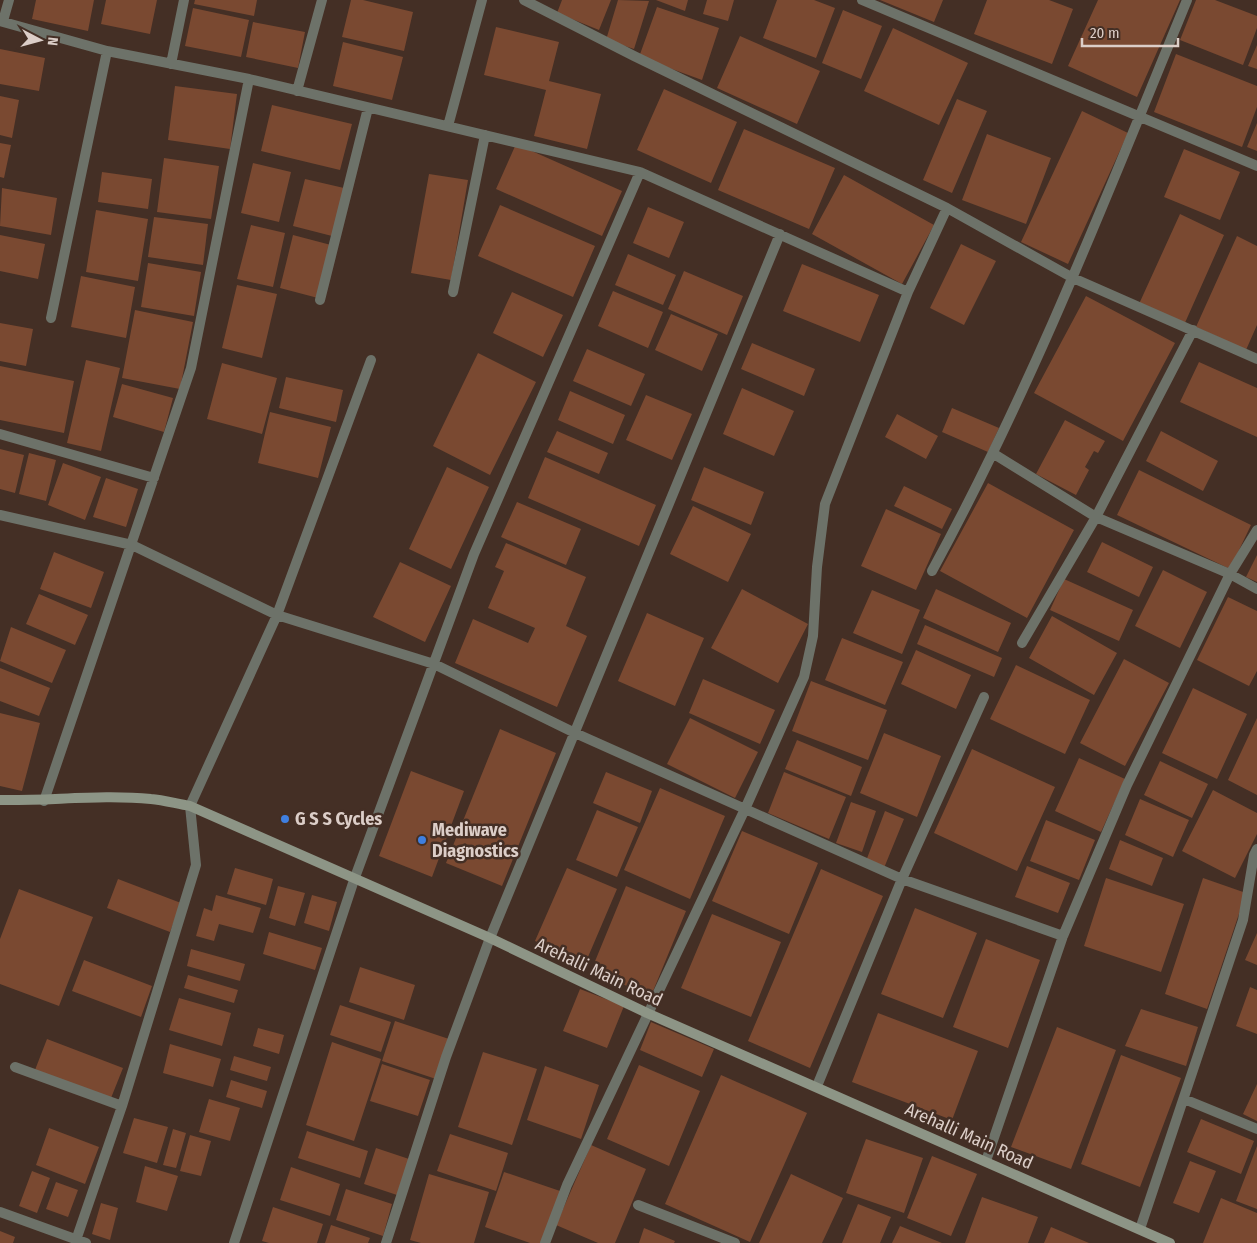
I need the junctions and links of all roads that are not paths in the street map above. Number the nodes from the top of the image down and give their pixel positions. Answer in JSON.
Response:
{"nodes":[{"id":1,"x":9,"y":0,"type":"edge"},
{"id":2,"x":184,"y":0,"type":"edge"},
{"id":3,"x":322,"y":0,"type":"edge"},
{"id":4,"x":482,"y":0,"type":"edge"},
{"id":5,"x":524,"y":0,"type":"edge"},
{"id":6,"x":862,"y":0,"type":"edge"},
{"id":7,"x":1186,"y":0,"type":"edge"},
{"id":8,"x":1,"y":21,"type":"edge"},
{"id":9,"x":107,"y":51,"type":"junction"},
{"id":10,"x":171,"y":64,"type":"junction"},
{"id":11,"x":249,"y":79,"type":"junction"},
{"id":12,"x":297,"y":91,"type":"junction"},
{"id":13,"x":368,"y":108,"type":"junction"},
{"id":14,"x":1139,"y":117,"type":"junction"},
{"id":15,"x":448,"y":126,"type":"junction"},
{"id":16,"x":485,"y":135,"type":"junction"},
{"id":17,"x":1257,"y":166,"type":"edge"},
{"id":18,"x":640,"y":172,"type":"junction"},
{"id":19,"x":947,"y":208,"type":"junction"},
{"id":20,"x":780,"y":234,"type":"junction"},
{"id":21,"x":1073,"y":278,"type":"junction"},
{"id":22,"x":453,"y":292,"type":"dead end"},
{"id":23,"x":908,"y":292,"type":"junction"},
{"id":24,"x":320,"y":300,"type":"dead end"},
{"id":25,"x":52,"y":318,"type":"dead end"},
{"id":26,"x":1193,"y":330,"type":"junction"},
{"id":27,"x":1257,"y":359,"type":"edge"},
{"id":28,"x":372,"y":360,"type":"dead end"},
{"id":29,"x":0,"y":434,"type":"edge"},
{"id":30,"x":994,"y":454,"type":"junction"},
{"id":31,"x":154,"y":478,"type":"junction"},
{"id":32,"x":0,"y":515,"type":"edge"},
{"id":33,"x":1096,"y":516,"type":"junction"},
{"id":34,"x":1257,"y":530,"type":"edge"},
{"id":35,"x":132,"y":544,"type":"junction"},
{"id":36,"x":932,"y":570,"type":"dead end"},
{"id":37,"x":1230,"y":574,"type":"junction"},
{"id":38,"x":1257,"y":589,"type":"edge"},
{"id":39,"x":277,"y":615,"type":"junction"},
{"id":40,"x":1022,"y":643,"type":"dead end"},
{"id":41,"x":434,"y":664,"type":"junction"},
{"id":42,"x":984,"y":697,"type":"dead end"},
{"id":43,"x":575,"y":734,"type":"junction"},
{"id":44,"x":0,"y":800,"type":"edge"},
{"id":45,"x":44,"y":801,"type":"junction"},
{"id":46,"x":190,"y":806,"type":"junction"},
{"id":47,"x":745,"y":809,"type":"junction"},
{"id":48,"x":1257,"y":849,"type":"edge"},
{"id":49,"x":902,"y":879,"type":"junction"},
{"id":50,"x":354,"y":880,"type":"junction"},
{"id":51,"x":1063,"y":936,"type":"junction"},
{"id":52,"x":490,"y":938,"type":"junction"},
{"id":53,"x":647,"y":1013,"type":"junction"},
{"id":54,"x":15,"y":1067,"type":"dead end"},
{"id":55,"x":817,"y":1086,"type":"junction"},
{"id":56,"x":1184,"y":1099,"type":"junction"},
{"id":57,"x":122,"y":1106,"type":"junction"},
{"id":58,"x":1257,"y":1128,"type":"edge"},
{"id":59,"x":986,"y":1161,"type":"junction"},
{"id":60,"x":638,"y":1205,"type":"dead end"},
{"id":61,"x":0,"y":1212,"type":"edge"},
{"id":62,"x":1140,"y":1229,"type":"junction"},
{"id":63,"x":79,"y":1242,"type":"edge"},
{"id":64,"x":234,"y":1243,"type":"edge"},
{"id":65,"x":386,"y":1243,"type":"edge"},
{"id":66,"x":545,"y":1243,"type":"edge"},
{"id":67,"x":735,"y":1243,"type":"edge"},
{"id":68,"x":1170,"y":1243,"type":"edge"}],
"edges":[{"from":1,"to":8,"type":"street"},
{"from":2,"to":10,"type":"street"},
{"from":3,"to":12,"type":"street"},
{"from":4,"to":15,"type":"street"},
{"from":5,"to":19,"type":"street"},
{"from":6,"to":14,"type":"street"},
{"from":7,"to":14,"type":"street"},
{"from":8,"to":9,"type":"street"},
{"from":9,"to":10,"type":"street"},
{"from":9,"to":25,"type":"street"},
{"from":10,"to":11,"type":"street"},
{"from":11,"to":12,"type":"street"},
{"from":11,"to":31,"type":"street"},
{"from":12,"to":13,"type":"street"},
{"from":13,"to":15,"type":"street"},
{"from":13,"to":24,"type":"street"},
{"from":14,"to":17,"type":"street"},
{"from":14,"to":21,"type":"street"},
{"from":15,"to":16,"type":"street"},
{"from":16,"to":18,"type":"street"},
{"from":16,"to":22,"type":"street"},
{"from":18,"to":20,"type":"street"},
{"from":18,"to":41,"type":"street"},
{"from":19,"to":21,"type":"street"},
{"from":19,"to":23,"type":"street"},
{"from":20,"to":23,"type":"street"},
{"from":20,"to":43,"type":"street"},
{"from":21,"to":26,"type":"street"},
{"from":21,"to":30,"type":"street"},
{"from":23,"to":47,"type":"street"},
{"from":26,"to":27,"type":"street"},
{"from":26,"to":33,"type":"street"},
{"from":28,"to":39,"type":"street"},
{"from":29,"to":31,"type":"street"},
{"from":30,"to":33,"type":"street"},
{"from":30,"to":36,"type":"street"},
{"from":31,"to":35,"type":"street"},
{"from":32,"to":35,"type":"street"},
{"from":33,"to":37,"type":"street"},
{"from":33,"to":40,"type":"street"},
{"from":34,"to":37,"type":"street"},
{"from":35,"to":39,"type":"street"},
{"from":35,"to":45,"type":"street"},
{"from":37,"to":38,"type":"street"},
{"from":37,"to":51,"type":"street"},
{"from":39,"to":41,"type":"street"},
{"from":39,"to":46,"type":"street"},
{"from":41,"to":43,"type":"street"},
{"from":41,"to":50,"type":"street"},
{"from":42,"to":49,"type":"street"},
{"from":43,"to":47,"type":"street"},
{"from":43,"to":52,"type":"street"},
{"from":44,"to":45,"type":"street","name":"Arehalli Main Road"},
{"from":45,"to":46,"type":"street","name":"Arehalli Main Road"},
{"from":46,"to":50,"type":"street","name":"Arehalli Main Road"},
{"from":46,"to":57,"type":"street"},
{"from":47,"to":49,"type":"street"},
{"from":47,"to":53,"type":"street"},
{"from":48,"to":56,"type":"street"},
{"from":49,"to":51,"type":"street"},
{"from":49,"to":55,"type":"street"},
{"from":50,"to":52,"type":"street","name":"Arehalli Main Road"},
{"from":50,"to":64,"type":"street"},
{"from":51,"to":59,"type":"street"},
{"from":52,"to":53,"type":"street","name":"Arehalli Main Road"},
{"from":52,"to":65,"type":"street"},
{"from":53,"to":55,"type":"street","name":"Arehalli Main Road"},
{"from":53,"to":66,"type":"street"},
{"from":54,"to":57,"type":"street"},
{"from":55,"to":59,"type":"street","name":"Arehalli Main Road"},
{"from":56,"to":58,"type":"street"},
{"from":56,"to":62,"type":"street"},
{"from":57,"to":63,"type":"street"},
{"from":59,"to":62,"type":"street","name":"Arehalli Main Road"},
{"from":60,"to":67,"type":"street"},
{"from":61,"to":63,"type":"street"},
{"from":62,"to":68,"type":"street","name":"Arehalli Main Road"}]}
